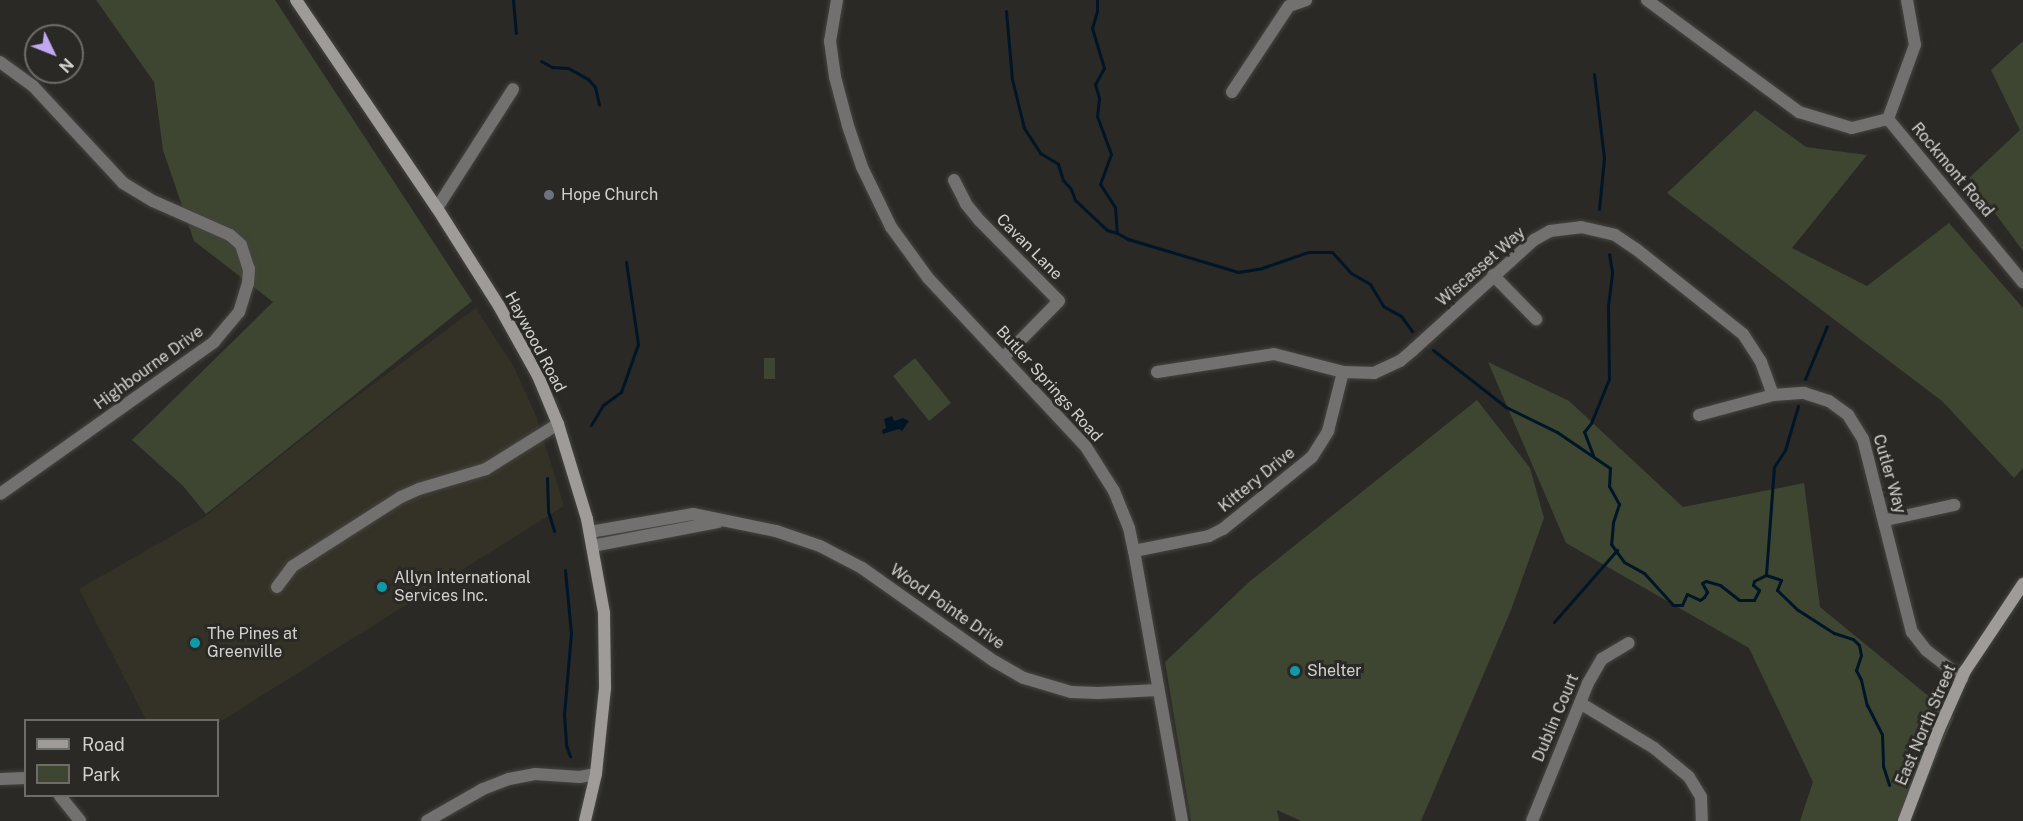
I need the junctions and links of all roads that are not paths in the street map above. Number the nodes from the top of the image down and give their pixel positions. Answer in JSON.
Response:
{"nodes":[{"id":1,"x":296,"y":0,"type":"edge"},
{"id":2,"x":837,"y":0,"type":"edge"},
{"id":3,"x":1306,"y":0,"type":"edge"},
{"id":4,"x":1647,"y":0,"type":"edge"},
{"id":5,"x":1907,"y":0,"type":"edge"},
{"id":6,"x":1288,"y":3,"type":"edge"},
{"id":7,"x":0,"y":62,"type":"edge"},
{"id":8,"x":513,"y":89,"type":"dead end"},
{"id":9,"x":1232,"y":92,"type":"dead end"},
{"id":10,"x":1888,"y":119,"type":"junction"},
{"id":11,"x":954,"y":180,"type":"dead end"},
{"id":12,"x":437,"y":208,"type":"junction"},
{"id":13,"x":1493,"y":275,"type":"junction"},
{"id":14,"x":2023,"y":282,"type":"edge"},
{"id":15,"x":1536,"y":319,"type":"dead end"},
{"id":16,"x":1004,"y":357,"type":"junction"},
{"id":17,"x":1157,"y":372,"type":"dead end"},
{"id":18,"x":1343,"y":372,"type":"junction"},
{"id":19,"x":1773,"y":395,"type":"junction"},
{"id":20,"x":1699,"y":415,"type":"dead end"},
{"id":21,"x":558,"y":424,"type":"junction"},
{"id":22,"x":0,"y":494,"type":"edge"},
{"id":23,"x":1954,"y":505,"type":"dead end"},
{"id":24,"x":1886,"y":520,"type":"junction"},
{"id":25,"x":722,"y":521,"type":"junction"},
{"id":26,"x":590,"y":532,"type":"junction"},
{"id":27,"x":592,"y":546,"type":"junction"},
{"id":28,"x":1134,"y":551,"type":"junction"},
{"id":29,"x":276,"y":587,"type":"dead end"},
{"id":30,"x":2020,"y":592,"type":"edge"},
{"id":31,"x":1629,"y":643,"type":"dead end"},
{"id":32,"x":1962,"y":678,"type":"junction"},
{"id":33,"x":1158,"y":690,"type":"junction"},
{"id":34,"x":1580,"y":703,"type":"junction"},
{"id":35,"x":596,"y":774,"type":"junction"},
{"id":36,"x":24,"y":778,"type":"edge"},
{"id":37,"x":0,"y":779,"type":"edge"},
{"id":38,"x":62,"y":797,"type":"edge"},
{"id":39,"x":80,"y":821,"type":"edge"},
{"id":40,"x":428,"y":821,"type":"edge"},
{"id":41,"x":585,"y":821,"type":"edge"},
{"id":42,"x":1182,"y":821,"type":"edge"},
{"id":43,"x":1532,"y":821,"type":"edge"},
{"id":44,"x":1702,"y":821,"type":"edge"},
{"id":45,"x":1904,"y":821,"type":"edge"}],
"edges":[{"from":1,"to":12,"type":"main road","name":"Haywood Road"},
{"from":2,"to":16,"type":"street","name":"Butler Springs Road"},
{"from":3,"to":6,"type":"street"},
{"from":4,"to":10,"type":"street"},
{"from":5,"to":10,"type":"street","name":"Rockmont Road"},
{"from":6,"to":9,"type":"street"},
{"from":7,"to":22,"type":"street","name":"Highbourne Drive"},
{"from":8,"to":12,"type":"street"},
{"from":10,"to":14,"type":"street","name":"Rockmont Road"},
{"from":11,"to":16,"type":"street","name":"Cavan Lane"},
{"from":12,"to":21,"type":"main road","name":"Haywood Road"},
{"from":13,"to":15,"type":"street"},
{"from":13,"to":18,"type":"street","name":"Wiscasset Way"},
{"from":13,"to":19,"type":"street","name":"Wiscasset Way"},
{"from":16,"to":28,"type":"street","name":"Butler Springs Road"},
{"from":17,"to":18,"type":"street","name":"Wiscasset Way"},
{"from":18,"to":28,"type":"street","name":"Kittery Drive"},
{"from":19,"to":20,"type":"street","name":"Cutler Way"},
{"from":19,"to":24,"type":"street","name":"Cutler Way"},
{"from":21,"to":26,"type":"main road","name":"Haywood Road"},
{"from":21,"to":29,"type":"street"},
{"from":23,"to":24,"type":"street"},
{"from":24,"to":32,"type":"street","name":"Cutler Way"},
{"from":25,"to":26,"type":"street","name":"Wood Pointe Drive"},
{"from":25,"to":27,"type":"street","name":"Wood Pointe Drive"},
{"from":25,"to":33,"type":"street","name":"Wood Pointe Drive"},
{"from":26,"to":27,"type":"main road","name":"Haywood Road"},
{"from":27,"to":35,"type":"main road","name":"Haywood Road"},
{"from":28,"to":33,"type":"street","name":"Butler Springs Road"},
{"from":30,"to":32,"type":"main road","name":"East North Street"},
{"from":31,"to":34,"type":"street","name":"Dublin Court"},
{"from":32,"to":45,"type":"main road","name":"East North Street"},
{"from":33,"to":42,"type":"street","name":"Butler Springs Road"},
{"from":34,"to":43,"type":"street","name":"Dublin Court"},
{"from":34,"to":44,"type":"street"},
{"from":35,"to":40,"type":"street"},
{"from":35,"to":41,"type":"main road","name":"Haywood Road"},
{"from":36,"to":37,"type":"street"},
{"from":38,"to":39,"type":"street"}]}
